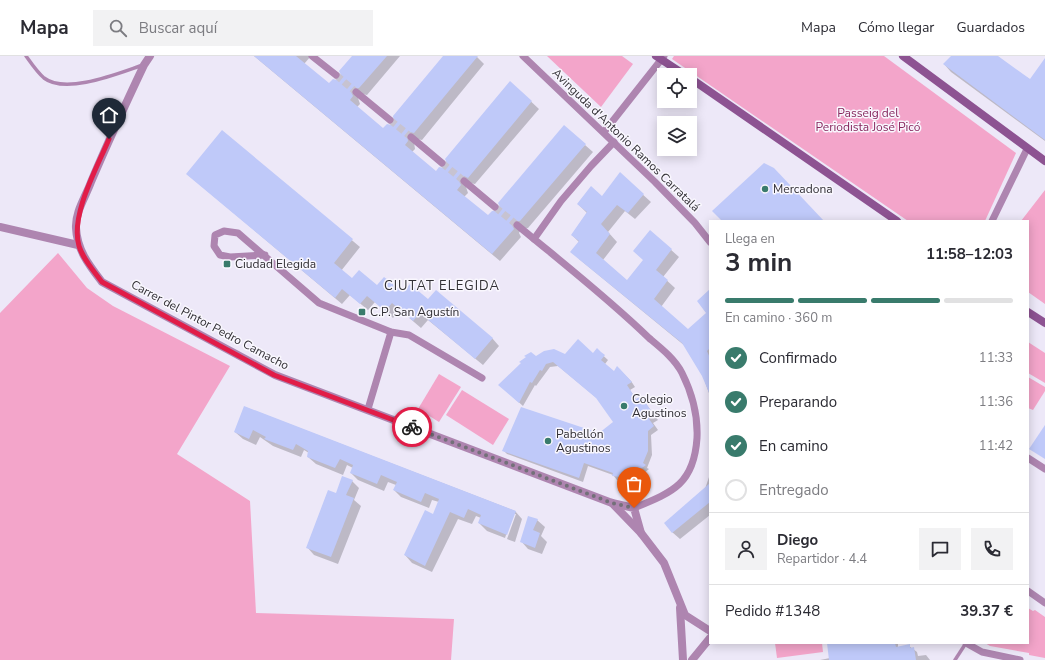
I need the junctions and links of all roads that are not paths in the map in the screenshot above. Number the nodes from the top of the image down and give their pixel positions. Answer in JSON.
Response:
{"nodes":[{"id":1,"x":26,"y":56,"type":"edge"},
{"id":2,"x":150,"y":56,"type":"edge"},
{"id":3,"x":312,"y":56,"type":"edge"},
{"id":4,"x":523,"y":56,"type":"edge"},
{"id":5,"x":661,"y":57,"type":"edge"},
{"id":6,"x":907,"y":57,"type":"edge"},
{"id":7,"x":144,"y":65,"type":"junction"},
{"id":8,"x":676,"y":68,"type":"edge"},
{"id":9,"x":336,"y":75,"type":"tunnel mouth"},
{"id":10,"x":697,"y":83,"type":"edge"},
{"id":11,"x":356,"y":92,"type":"tunnel mouth"},
{"id":12,"x":390,"y":120,"type":"tunnel mouth"},
{"id":13,"x":604,"y":132,"type":"junction"},
{"id":14,"x":411,"y":137,"type":"tunnel mouth"},
{"id":15,"x":614,"y":142,"type":"junction"},
{"id":16,"x":1027,"y":149,"type":"junction"},
{"id":17,"x":1045,"y":161,"type":"edge"},
{"id":18,"x":442,"y":163,"type":"tunnel mouth"},
{"id":19,"x":464,"y":182,"type":"tunnel mouth"},
{"id":20,"x":495,"y":207,"type":"tunnel mouth"},
{"id":21,"x":896,"y":220,"type":"edge"},
{"id":22,"x":992,"y":220,"type":"edge"},
{"id":23,"x":517,"y":225,"type":"tunnel mouth"},
{"id":24,"x":0,"y":227,"type":"edge"},
{"id":25,"x":534,"y":239,"type":"junction"},
{"id":26,"x":709,"y":241,"type":"edge"},
{"id":27,"x":78,"y":245,"type":"junction"},
{"id":28,"x":265,"y":255,"type":"junction"},
{"id":29,"x":1029,"y":313,"type":"edge"},
{"id":30,"x":1045,"y":323,"type":"edge"},
{"id":31,"x":391,"y":332,"type":"junction"},
{"id":32,"x":482,"y":378,"type":"dead end"},
{"id":33,"x":368,"y":410,"type":"junction"},
{"id":34,"x":1029,"y":459,"type":"edge"},
{"id":35,"x":1045,"y":469,"type":"edge"},
{"id":36,"x":612,"y":503,"type":"junction"},
{"id":37,"x":634,"y":508,"type":"junction"},
{"id":38,"x":641,"y":533,"type":"junction"},
{"id":39,"x":1029,"y":592,"type":"edge"},
{"id":40,"x":679,"y":603,"type":"junction"},
{"id":41,"x":1045,"y":603,"type":"edge"},
{"id":42,"x":709,"y":630,"type":"edge"},
{"id":43,"x":709,"y":639,"type":"edge"},
{"id":44,"x":965,"y":644,"type":"edge"},
{"id":45,"x":968,"y":644,"type":"edge"},
{"id":46,"x":683,"y":660,"type":"edge"},
{"id":47,"x":692,"y":660,"type":"edge"},
{"id":48,"x":955,"y":660,"type":"edge"},
{"id":49,"x":1020,"y":660,"type":"edge"}],
"edges":[{"from":1,"to":7,"type":"lane"},
{"from":2,"to":7,"type":"street"},
{"from":3,"to":9,"type":"street"},
{"from":4,"to":13,"type":"street","name":"Avinguda d'Antonio Ramos Carratalá"},
{"from":5,"to":8,"type":"main road"},
{"from":5,"to":13,"type":"street"},
{"from":6,"to":16,"type":"main road"},
{"from":7,"to":27,"type":"street"},
{"from":10,"to":21,"type":"main road"},
{"from":11,"to":12,"type":"street"},
{"from":13,"to":15,"type":"street","name":"Avinguda d'Antonio Ramos Carratalá"},
{"from":14,"to":18,"type":"street"},
{"from":15,"to":25,"type":"street"},
{"from":15,"to":26,"type":"street","name":"Avinguda d'Antonio Ramos Carratalá"},
{"from":16,"to":17,"type":"main road"},
{"from":16,"to":22,"type":"street"},
{"from":19,"to":20,"type":"street"},
{"from":23,"to":25,"type":"street"},
{"from":24,"to":27,"type":"street"},
{"from":25,"to":37,"type":"street"},
{"from":27,"to":33,"type":"street","name":"Carrer del Pintor Pedro Camacho"},
{"from":28,"to":28,"type":"street"},
{"from":28,"to":31,"type":"street"},
{"from":29,"to":30,"type":"main road"},
{"from":31,"to":32,"type":"street"},
{"from":31,"to":33,"type":"street"},
{"from":33,"to":36,"type":"street","name":"Carrer del Pintor Pedro Camacho"},
{"from":34,"to":35,"type":"street"},
{"from":36,"to":37,"type":"street","name":"Carrer del Pintor Pedro Camacho"},
{"from":36,"to":38,"type":"street"},
{"from":37,"to":38,"type":"street"},
{"from":38,"to":40,"type":"street"},
{"from":39,"to":41,"type":"street"},
{"from":40,"to":42,"type":"street"},
{"from":40,"to":46,"type":"street"},
{"from":43,"to":47,"type":"street"},
{"from":44,"to":48,"type":"lane"},
{"from":45,"to":49,"type":"street"}]}
